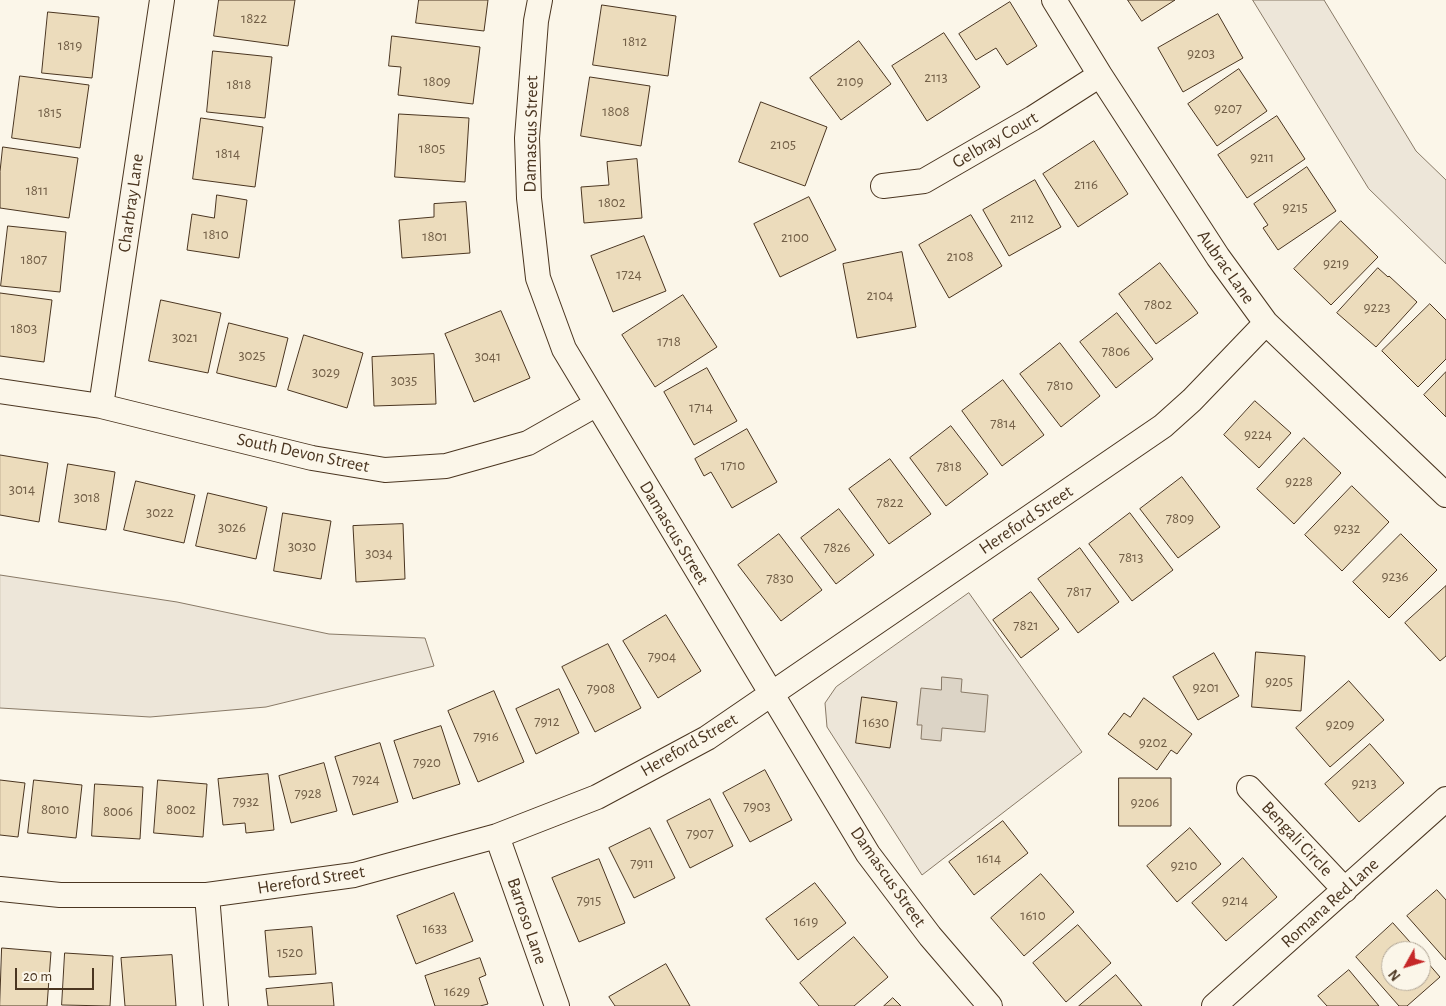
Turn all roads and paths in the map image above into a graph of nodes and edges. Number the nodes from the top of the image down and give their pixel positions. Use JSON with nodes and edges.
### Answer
{"nodes":[{"id":1,"x":162,"y":0,"type":"edge"},
{"id":2,"x":540,"y":0,"type":"edge"},
{"id":3,"x":1054,"y":0,"type":"edge"},
{"id":4,"x":1100,"y":75,"type":"junction"},
{"id":5,"x":883,"y":186,"type":"dead end"},
{"id":6,"x":1266,"y":323,"type":"junction"},
{"id":7,"x":0,"y":391,"type":"edge"},
{"id":8,"x":597,"y":404,"type":"junction"},
{"id":9,"x":101,"y":406,"type":"junction"},
{"id":10,"x":1446,"y":495,"type":"edge"},
{"id":11,"x":770,"y":694,"type":"junction"},
{"id":12,"x":1249,"y":788,"type":"dead end"},
{"id":13,"x":1446,"y":799,"type":"edge"},
{"id":14,"x":497,"y":836,"type":"junction"},
{"id":15,"x":0,"y":890,"type":"edge"},
{"id":16,"x":1344,"y":890,"type":"junction"},
{"id":17,"x":206,"y":895,"type":"junction"},
{"id":18,"x":216,"y":1006,"type":"edge"},
{"id":19,"x":557,"y":1006,"type":"edge"},
{"id":20,"x":990,"y":1006,"type":"edge"},
{"id":21,"x":1214,"y":1006,"type":"edge"}],
"edges":[{"from":1,"to":9,"type":"street","name":"Charbray Lane"},
{"from":2,"to":8,"type":"street","name":"Damascus Street"},
{"from":3,"to":4,"type":"street","name":"Aubrac Lane"},
{"from":4,"to":5,"type":"street","name":"Gelbray Court"},
{"from":4,"to":6,"type":"street","name":"Aubrac Lane"},
{"from":6,"to":10,"type":"street","name":"Aubrac Lane"},
{"from":6,"to":11,"type":"street","name":"Hereford Street"},
{"from":7,"to":9,"type":"street","name":"South Devon Street"},
{"from":8,"to":9,"type":"street","name":"South Devon Street"},
{"from":8,"to":11,"type":"street","name":"Damascus Street"},
{"from":11,"to":14,"type":"street","name":"Hereford Street"},
{"from":11,"to":20,"type":"street","name":"Damascus Street"},
{"from":12,"to":16,"type":"street","name":"Bengali Circle"},
{"from":13,"to":16,"type":"street","name":"Romana Red Lane"},
{"from":14,"to":17,"type":"street","name":"Hereford Street"},
{"from":14,"to":19,"type":"street","name":"Barroso Lane"},
{"from":15,"to":17,"type":"street","name":"Hereford Street"},
{"from":16,"to":21,"type":"street","name":"Romana Red Lane"},
{"from":17,"to":18,"type":"street"}]}
